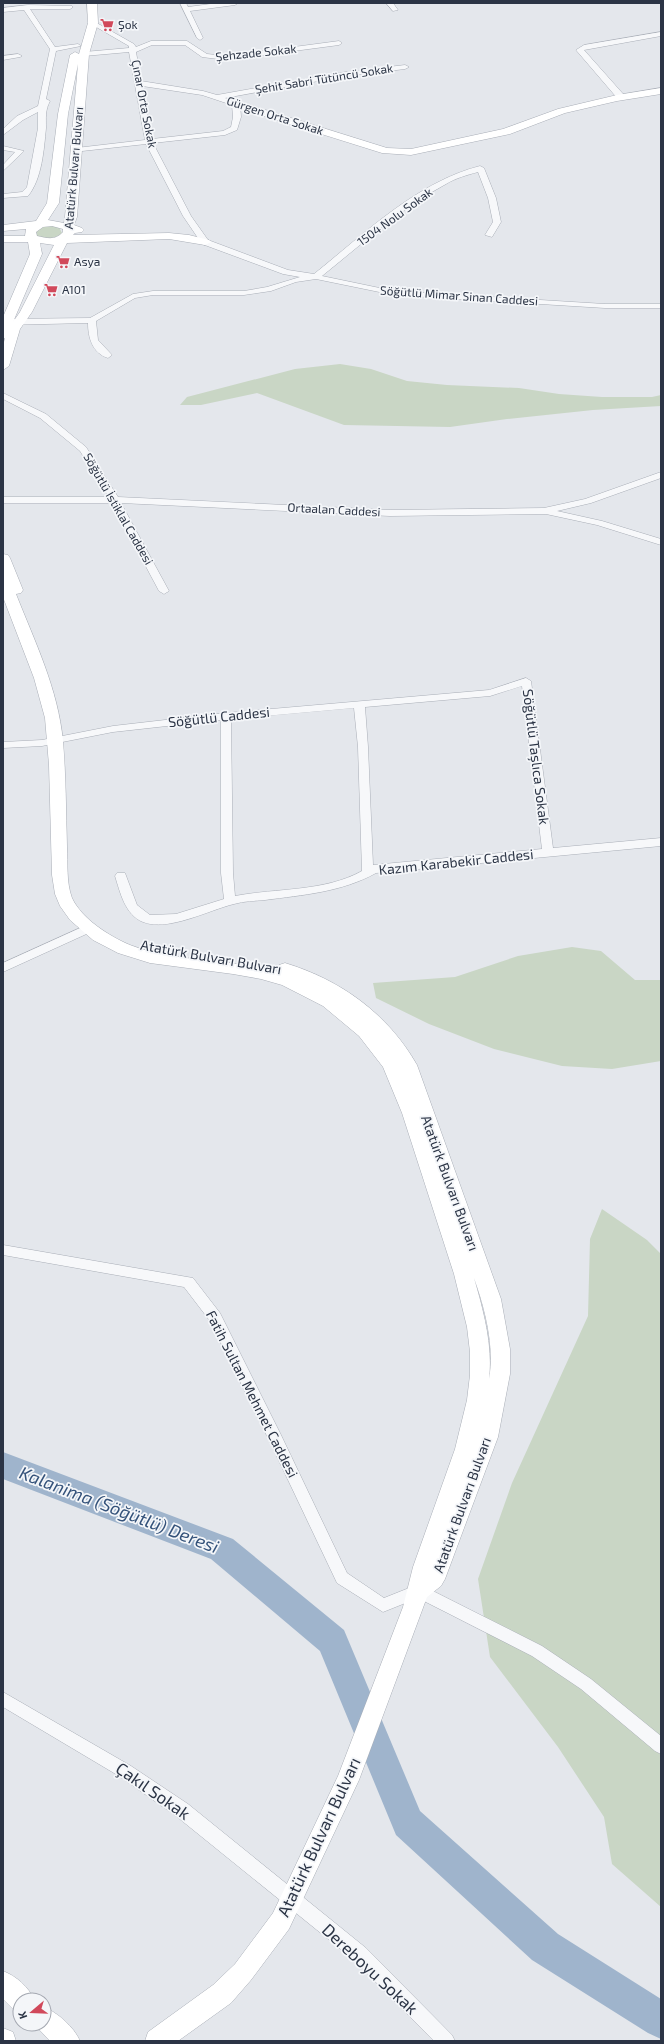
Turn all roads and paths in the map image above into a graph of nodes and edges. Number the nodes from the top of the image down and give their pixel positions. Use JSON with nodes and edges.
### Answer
{"nodes":[{"id":1,"x":81,"y":3,"type":"edge"},
{"id":2,"x":92,"y":3,"type":"edge"},
{"id":3,"x":235,"y":3,"type":"edge"},
{"id":4,"x":389,"y":3,"type":"edge"},
{"id":5,"x":184,"y":6,"type":"edge"},
{"id":6,"x":70,"y":7,"type":"dead end"},
{"id":7,"x":27,"y":8,"type":"junction"},
{"id":8,"x":3,"y":10,"type":"edge"},
{"id":9,"x":395,"y":10,"type":"dead end"},
{"id":10,"x":93,"y":23,"type":"junction"},
{"id":11,"x":661,"y":34,"type":"edge"},
{"id":12,"x":200,"y":38,"type":"dead end"},
{"id":13,"x":339,"y":43,"type":"dead end"},
{"id":14,"x":134,"y":50,"type":"junction"},
{"id":15,"x":56,"y":51,"type":"junction"},
{"id":16,"x":79,"y":51,"type":"junction"},
{"id":17,"x":18,"y":56,"type":"dead end"},
{"id":18,"x":3,"y":58,"type":"edge"},
{"id":19,"x":405,"y":67,"type":"dead end"},
{"id":20,"x":138,"y":83,"type":"junction"},
{"id":21,"x":661,"y":91,"type":"edge"},
{"id":22,"x":219,"y":97,"type":"junction"},
{"id":23,"x":621,"y":97,"type":"junction"},
{"id":24,"x":236,"y":104,"type":"junction"},
{"id":25,"x":43,"y":107,"type":"junction"},
{"id":26,"x":3,"y":133,"type":"edge"},
{"id":27,"x":149,"y":142,"type":"junction"},
{"id":28,"x":3,"y":148,"type":"edge"},
{"id":29,"x":76,"y":150,"type":"junction"},
{"id":30,"x":3,"y":169,"type":"edge"},
{"id":31,"x":3,"y":196,"type":"edge"},
{"id":32,"x":39,"y":224,"type":"junction"},
{"id":33,"x":68,"y":227,"type":"junction"},
{"id":34,"x":3,"y":228,"type":"edge"},
{"id":35,"x":489,"y":235,"type":"dead end"},
{"id":36,"x":132,"y":236,"type":"junction"},
{"id":37,"x":34,"y":239,"type":"junction"},
{"id":38,"x":63,"y":239,"type":"junction"},
{"id":39,"x":3,"y":240,"type":"edge"},
{"id":40,"x":205,"y":242,"type":"junction"},
{"id":41,"x":316,"y":277,"type":"junction"},
{"id":42,"x":661,"y":306,"type":"edge"},
{"id":43,"x":92,"y":320,"type":"junction"},
{"id":44,"x":20,"y":321,"type":"junction"},
{"id":45,"x":5,"y":322,"type":"edge"},
{"id":46,"x":3,"y":337,"type":"edge"},
{"id":47,"x":108,"y":355,"type":"dead end"},
{"id":48,"x":3,"y":366,"type":"edge"},
{"id":49,"x":3,"y":396,"type":"edge"},
{"id":50,"x":661,"y":475,"type":"edge"},
{"id":51,"x":3,"y":500,"type":"edge"},
{"id":52,"x":115,"y":500,"type":"junction"},
{"id":53,"x":546,"y":511,"type":"junction"},
{"id":54,"x":661,"y":542,"type":"edge"},
{"id":55,"x":3,"y":558,"type":"edge"},
{"id":56,"x":3,"y":580,"type":"edge"},
{"id":57,"x":164,"y":591,"type":"dead end"},
{"id":58,"x":436,"y":696,"type":"joint"},
{"id":59,"x":359,"y":703,"type":"junction"},
{"id":60,"x":226,"y":716,"type":"junction"},
{"id":61,"x":59,"y":740,"type":"junction"},
{"id":62,"x":3,"y":745,"type":"edge"},
{"id":63,"x":661,"y":842,"type":"edge"},
{"id":64,"x":548,"y":852,"type":"junction"},
{"id":65,"x":368,"y":873,"type":"junction"},
{"id":66,"x":121,"y":876,"type":"dead end"},
{"id":67,"x":230,"y":901,"type":"junction"},
{"id":68,"x":89,"y":928,"type":"junction"},
{"id":69,"x":3,"y":968,"type":"edge"},
{"id":70,"x":3,"y":1250,"type":"edge"},
{"id":71,"x":419,"y":1591,"type":"junction"},
{"id":72,"x":3,"y":1699,"type":"edge"},
{"id":73,"x":661,"y":1746,"type":"edge"},
{"id":74,"x":291,"y":1899,"type":"junction"},
{"id":75,"x":3,"y":1983,"type":"edge"},
{"id":76,"x":13,"y":1992,"type":"edge"},
{"id":77,"x":52,"y":2027,"type":"edge"},
{"id":78,"x":68,"y":2041,"type":"edge"},
{"id":79,"x":158,"y":2041,"type":"edge"},
{"id":80,"x":446,"y":2041,"type":"edge"}],
"edges":[{"from":1,"to":16,"type":"street","name":"Atatürk Bulvarı Bulvarı"},
{"from":2,"to":10,"type":"street","name":"Atatürk Bulvarı Bulvarı"},
{"from":3,"to":5,"type":"street"},
{"from":4,"to":9,"type":"street"},
{"from":5,"to":12,"type":"street"},
{"from":6,"to":7,"type":"street"},
{"from":7,"to":8,"type":"street"},
{"from":7,"to":15,"type":"street"},
{"from":7,"to":25,"type":"street"},
{"from":10,"to":14,"type":"street","name":"Çınar Orta Sokak"},
{"from":10,"to":16,"type":"street","name":"Atatürk Bulvarı Bulvarı"},
{"from":11,"to":23,"type":"street"},
{"from":13,"to":14,"type":"street","name":"Şehzade Sokak"},
{"from":14,"to":16,"type":"street","name":"Şehzade Sokak"},
{"from":14,"to":20,"type":"street","name":"Çınar Orta Sokak"},
{"from":15,"to":16,"type":"street","name":"Şehzade Sokak"},
{"from":15,"to":25,"type":"street"},
{"from":16,"to":29,"type":"street","name":"Atatürk Bulvarı Bulvarı"},
{"from":16,"to":32,"type":"street","name":"Atatürk Bulvarı Bulvarı"},
{"from":17,"to":18,"type":"street"},
{"from":19,"to":22,"type":"street","name":"Şehit Sabri Tütüncü Sokak"},
{"from":20,"to":22,"type":"street","name":"Gürgen Orta Sokak"},
{"from":20,"to":27,"type":"street","name":"Çınar Orta Sokak"},
{"from":21,"to":23,"type":"street","name":"Gürgen Orta Sokak"},
{"from":22,"to":24,"type":"street","name":"Gürgen Orta Sokak"},
{"from":23,"to":24,"type":"street","name":"Gürgen Orta Sokak"},
{"from":24,"to":27,"type":"street"},
{"from":25,"to":26,"type":"street"},
{"from":25,"to":31,"type":"street"},
{"from":27,"to":29,"type":"street"},
{"from":27,"to":40,"type":"street","name":"Çınar Orta Sokak"},
{"from":28,"to":30,"type":"street"},
{"from":29,"to":33,"type":"street","name":"Atatürk Bulvarı Bulvarı"},
{"from":32,"to":33,"type":"street"},
{"from":32,"to":34,"type":"street"},
{"from":32,"to":37,"type":"street","name":"Atatürk Bulvarı Bulvarı"},
{"from":33,"to":36,"type":"street"},
{"from":33,"to":38,"type":"street","name":"Atatürk Bulvarı Bulvarı"},
{"from":35,"to":41,"type":"street","name":"1504 Nolu Sokak"},
{"from":36,"to":38,"type":"street"},
{"from":36,"to":40,"type":"street"},
{"from":37,"to":38,"type":"street"},
{"from":37,"to":39,"type":"street"},
{"from":37,"to":45,"type":"street","name":"Atatürk Bulvarı Bulvarı"},
{"from":38,"to":44,"type":"street","name":"Atatürk Bulvarı Bulvarı"},
{"from":40,"to":41,"type":"street"},
{"from":41,"to":42,"type":"street","name":"Söğütlü Mimar Sinan Caddesi"},
{"from":41,"to":43,"type":"street","name":"Söğütlü Mimar Sinan Caddesi"},
{"from":43,"to":44,"type":"street","name":"Söğütlü Mimar Sinan Caddesi"},
{"from":43,"to":47,"type":"street"},
{"from":44,"to":45,"type":"street","name":"Söğütlü Mimar Sinan Caddesi"},
{"from":44,"to":48,"type":"street","name":"Atatürk Bulvarı Bulvarı"},
{"from":45,"to":46,"type":"street","name":"Atatürk Bulvarı Bulvarı"},
{"from":49,"to":52,"type":"street","name":"Söğütlü İstiklal Caddesi"},
{"from":50,"to":53,"type":"street"},
{"from":51,"to":52,"type":"street","name":"Ortaalan Caddesi"},
{"from":52,"to":53,"type":"street","name":"Ortaalan Caddesi"},
{"from":52,"to":57,"type":"street","name":"Söğütlü İstiklal Caddesi"},
{"from":53,"to":54,"type":"street","name":"Ortaalan Caddesi"},
{"from":55,"to":61,"type":"street","name":"Atatürk Bulvarı Bulvarı"},
{"from":56,"to":61,"type":"street","name":"Atatürk Bulvarı Bulvarı"},
{"from":58,"to":59,"type":"street","name":"Söğütlü Caddesi"},
{"from":58,"to":64,"type":"street","name":"Söğütlü Taşlıca Sokak"},
{"from":59,"to":60,"type":"street","name":"Söğütlü Caddesi"},
{"from":59,"to":65,"type":"street"},
{"from":60,"to":61,"type":"street","name":"Söğütlü Caddesi"},
{"from":60,"to":67,"type":"street"},
{"from":61,"to":62,"type":"street","name":"Söğütlü Caddesi"},
{"from":61,"to":68,"type":"street","name":"Atatürk Bulvarı Bulvarı"},
{"from":61,"to":71,"type":"street","name":"Atatürk Bulvarı Bulvarı"},
{"from":63,"to":64,"type":"street","name":"Kazım Karabekir Caddesi"},
{"from":64,"to":65,"type":"street","name":"Kazım Karabekir Caddesi"},
{"from":65,"to":67,"type":"street","name":"Kazım Karabekir Caddesi"},
{"from":66,"to":67,"type":"street","name":"Kazım Karabekir Caddesi"},
{"from":68,"to":69,"type":"street"},
{"from":68,"to":71,"type":"street","name":"Atatürk Bulvarı Bulvarı"},
{"from":70,"to":71,"type":"street","name":"Fatih Sultan Mehmet Caddesi"},
{"from":71,"to":73,"type":"street"},
{"from":71,"to":74,"type":"street","name":"Atatürk Bulvarı Bulvarı"},
{"from":72,"to":74,"type":"street","name":"Çakıl Sokak"},
{"from":74,"to":79,"type":"street","name":"Atatürk Bulvarı Bulvarı"},
{"from":74,"to":80,"type":"street","name":"Dereboyu Sokak"},
{"from":75,"to":76,"type":"street"},
{"from":77,"to":78,"type":"street"}]}
